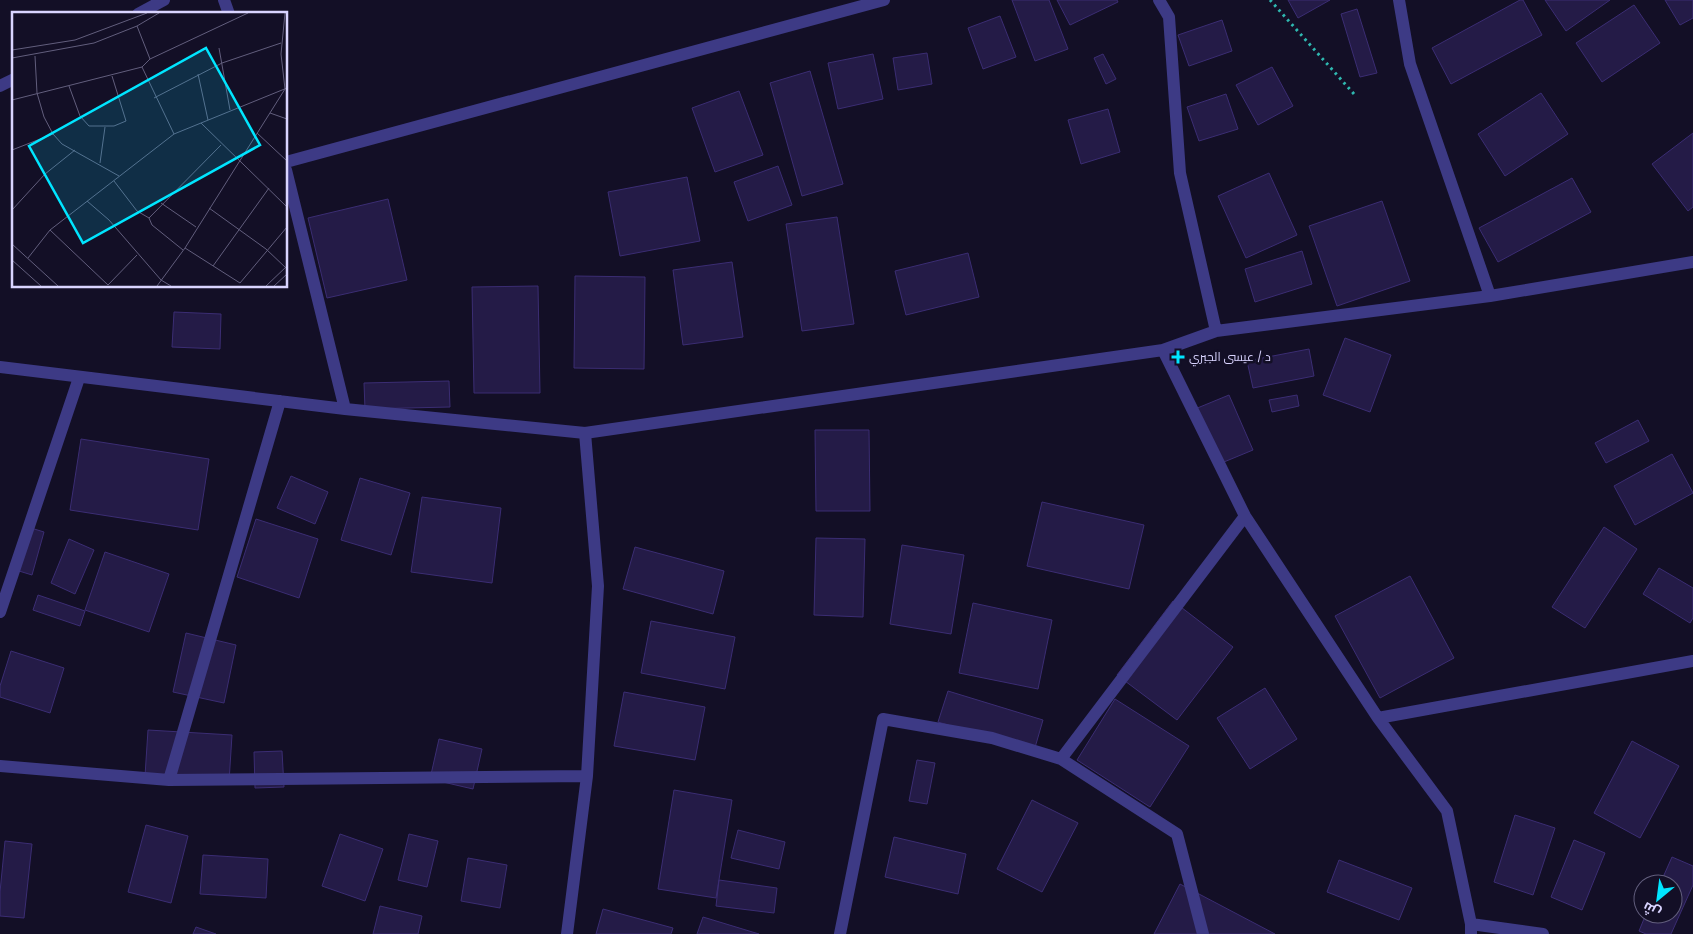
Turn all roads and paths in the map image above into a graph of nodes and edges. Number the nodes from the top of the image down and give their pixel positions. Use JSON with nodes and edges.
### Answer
{"nodes":[{"id":1,"x":164,"y":0,"type":"edge"},
{"id":2,"x":224,"y":0,"type":"edge"},
{"id":3,"x":884,"y":0,"type":"edge"},
{"id":4,"x":1159,"y":0,"type":"edge"},
{"id":5,"x":1270,"y":0,"type":"edge"},
{"id":6,"x":1399,"y":0,"type":"edge"},
{"id":7,"x":142,"y":12,"type":"edge"},
{"id":8,"x":229,"y":12,"type":"edge"},
{"id":9,"x":12,"y":80,"type":"edge"},
{"id":10,"x":0,"y":86,"type":"edge"},
{"id":11,"x":1354,"y":94,"type":"dead end"},
{"id":12,"x":288,"y":161,"type":"edge"},
{"id":13,"x":288,"y":178,"type":"edge"},
{"id":14,"x":1693,"y":262,"type":"edge"},
{"id":15,"x":1490,"y":296,"type":"junction"},
{"id":16,"x":1216,"y":332,"type":"junction"},
{"id":17,"x":1163,"y":350,"type":"junction"},
{"id":18,"x":0,"y":367,"type":"edge"},
{"id":19,"x":79,"y":378,"type":"junction"},
{"id":20,"x":280,"y":401,"type":"junction"},
{"id":21,"x":345,"y":409,"type":"junction"},
{"id":22,"x":586,"y":433,"type":"junction"},
{"id":23,"x":1245,"y":516,"type":"junction"},
{"id":24,"x":0,"y":612,"type":"edge"},
{"id":25,"x":1693,"y":661,"type":"edge"},
{"id":26,"x":1378,"y":718,"type":"junction"},
{"id":27,"x":1061,"y":759,"type":"junction"},
{"id":28,"x":0,"y":766,"type":"edge"},
{"id":29,"x":587,"y":776,"type":"junction"},
{"id":30,"x":169,"y":780,"type":"junction"},
{"id":31,"x":1471,"y":929,"type":"edge"},
{"id":32,"x":567,"y":934,"type":"edge"},
{"id":33,"x":840,"y":934,"type":"edge"},
{"id":34,"x":1203,"y":934,"type":"edge"},
{"id":35,"x":1543,"y":934,"type":"edge"}],
"edges":[{"from":1,"to":7,"type":"street"},
{"from":2,"to":8,"type":"street"},
{"from":3,"to":12,"type":"street"},
{"from":4,"to":16,"type":"street"},
{"from":5,"to":11,"type":"path"},
{"from":6,"to":15,"type":"street"},
{"from":9,"to":10,"type":"street"},
{"from":13,"to":21,"type":"street"},
{"from":14,"to":15,"type":"street"},
{"from":15,"to":16,"type":"street"},
{"from":16,"to":17,"type":"street"},
{"from":17,"to":22,"type":"street"},
{"from":17,"to":23,"type":"street"},
{"from":18,"to":19,"type":"street"},
{"from":19,"to":20,"type":"street"},
{"from":19,"to":24,"type":"street"},
{"from":20,"to":21,"type":"street"},
{"from":20,"to":30,"type":"street"},
{"from":21,"to":22,"type":"street"},
{"from":22,"to":29,"type":"street"},
{"from":23,"to":26,"type":"street"},
{"from":23,"to":27,"type":"street"},
{"from":25,"to":26,"type":"street"},
{"from":26,"to":31,"type":"street"},
{"from":27,"to":33,"type":"street"},
{"from":27,"to":34,"type":"street"},
{"from":28,"to":30,"type":"street"},
{"from":29,"to":30,"type":"street"},
{"from":29,"to":32,"type":"street"},
{"from":31,"to":35,"type":"street"}]}
